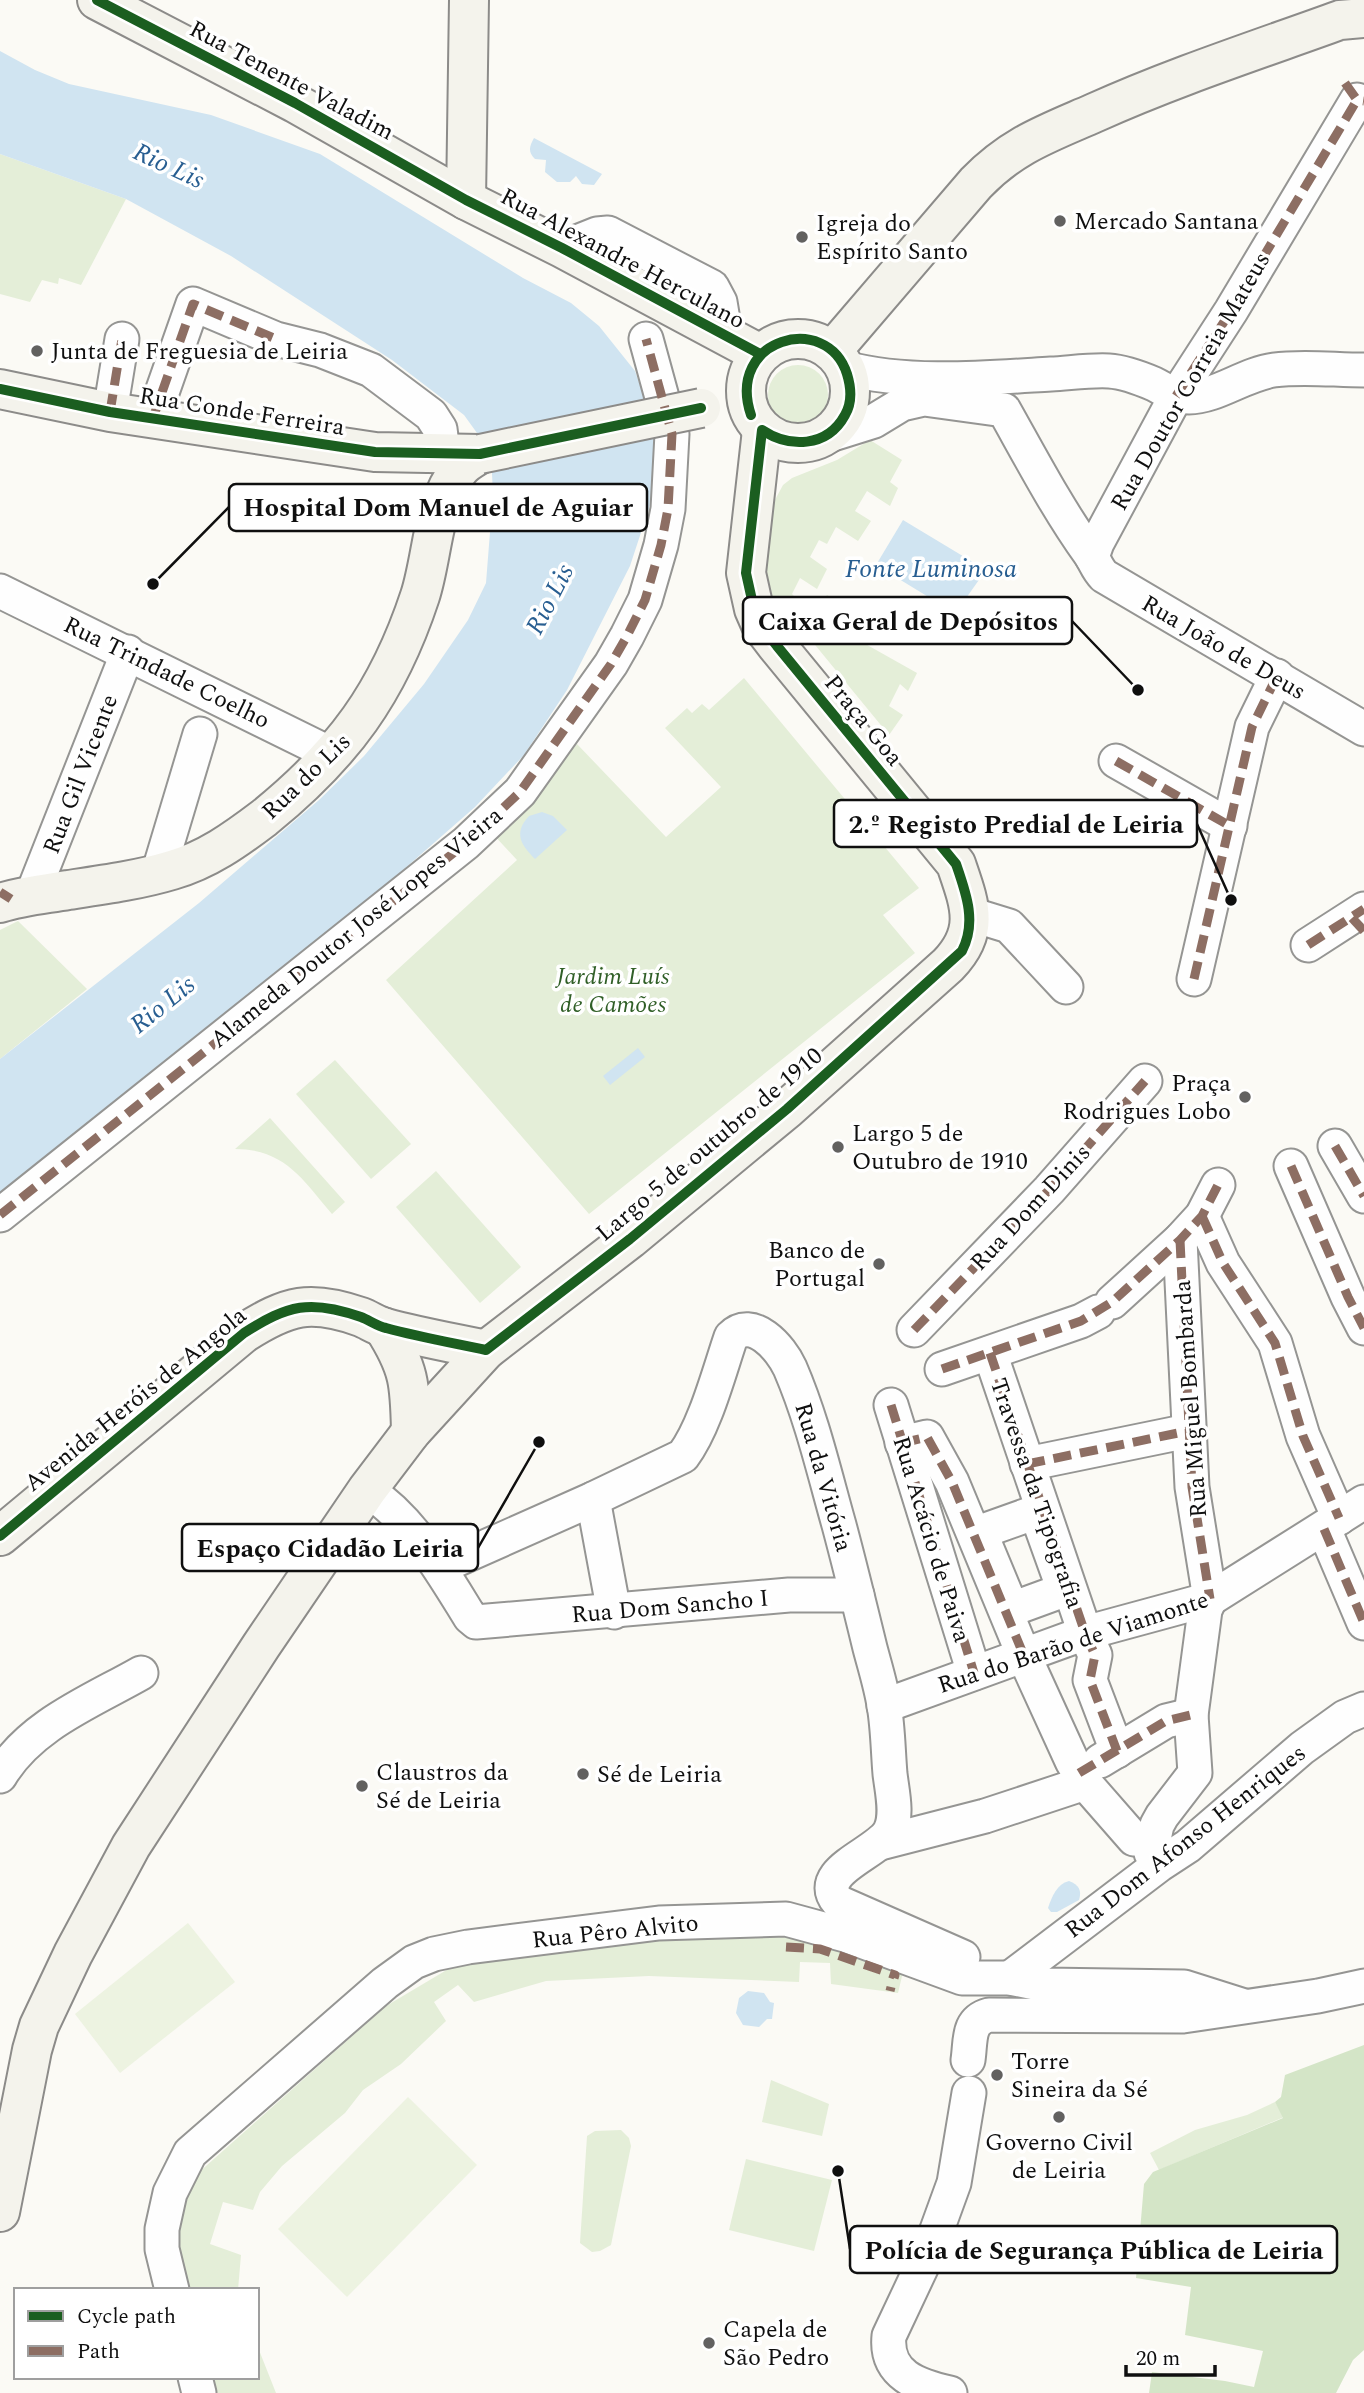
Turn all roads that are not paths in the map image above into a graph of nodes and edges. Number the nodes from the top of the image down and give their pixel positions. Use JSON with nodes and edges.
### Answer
{"nodes":[{"id":1,"x":97,"y":0,"type":"edge"},
{"id":2,"x":468,"y":0,"type":"edge"},
{"id":3,"x":1364,"y":18,"type":"edge"},
{"id":4,"x":1355,"y":95,"type":"edge"},
{"id":5,"x":467,"y":200,"type":"junction"},
{"id":6,"x":562,"y":248,"type":"junction"},
{"id":7,"x":722,"y":314,"type":"dead end"},
{"id":8,"x":122,"y":339,"type":"dead end"},
{"id":9,"x":646,"y":339,"type":"dead end"},
{"id":10,"x":760,"y":354,"type":"junction"},
{"id":11,"x":838,"y":359,"type":"junction"},
{"id":12,"x":1364,"y":370,"type":"edge"},
{"id":13,"x":1018,"y":376,"type":"junction"},
{"id":14,"x":0,"y":389,"type":"edge"},
{"id":15,"x":1176,"y":396,"type":"junction"},
{"id":16,"x":1004,"y":410,"type":"junction"},
{"id":17,"x":110,"y":412,"type":"junction"},
{"id":18,"x":153,"y":418,"type":"junction"},
{"id":19,"x":757,"y":422,"type":"junction"},
{"id":20,"x":812,"y":440,"type":"junction"},
{"id":21,"x":375,"y":452,"type":"junction"},
{"id":22,"x":461,"y":453,"type":"junction"},
{"id":23,"x":439,"y":508,"type":"junction"},
{"id":24,"x":752,"y":514,"type":"junction"},
{"id":25,"x":1092,"y":557,"type":"junction"},
{"id":26,"x":0,"y":591,"type":"edge"},
{"id":27,"x":128,"y":652,"type":"junction"},
{"id":28,"x":1277,"y":676,"type":"junction"},
{"id":29,"x":1364,"y":729,"type":"edge"},
{"id":30,"x":200,"y":734,"type":"dead end"},
{"id":31,"x":333,"y":755,"type":"junction"},
{"id":32,"x":1116,"y":761,"type":"dead end"},
{"id":33,"x":1230,"y":826,"type":"junction"},
{"id":34,"x":956,"y":864,"type":"joint"},
{"id":35,"x":158,"y":874,"type":"junction"},
{"id":36,"x":11,"y":897,"type":"edge"},
{"id":37,"x":970,"y":914,"type":"junction"},
{"id":38,"x":1360,"y":919,"type":"edge"},
{"id":39,"x":1308,"y":945,"type":"dead end"},
{"id":40,"x":1194,"y":979,"type":"dead end"},
{"id":41,"x":1066,"y":987,"type":"dead end"},
{"id":42,"x":1145,"y":1081,"type":"dead end"},
{"id":43,"x":1335,"y":1146,"type":"dead end"},
{"id":44,"x":1291,"y":1166,"type":"dead end"},
{"id":45,"x":1218,"y":1185,"type":"dead end"},
{"id":46,"x":1364,"y":1196,"type":"edge"},
{"id":47,"x":0,"y":1214,"type":"edge"},
{"id":48,"x":1191,"y":1228,"type":"junction"},
{"id":49,"x":383,"y":1328,"type":"junction"},
{"id":50,"x":1364,"y":1328,"type":"edge"},
{"id":51,"x":914,"y":1330,"type":"dead end"},
{"id":52,"x":486,"y":1350,"type":"junction"},
{"id":53,"x":990,"y":1353,"type":"junction"},
{"id":54,"x":942,"y":1369,"type":"dead end"},
{"id":55,"x":891,"y":1405,"type":"dead end"},
{"id":56,"x":411,"y":1432,"type":"junction"},
{"id":57,"x":1188,"y":1432,"type":"junction"},
{"id":58,"x":902,"y":1443,"type":"junction"},
{"id":59,"x":1027,"y":1464,"type":"junction"},
{"id":60,"x":377,"y":1477,"type":"junction"},
{"id":61,"x":593,"y":1499,"type":"junction"},
{"id":62,"x":1342,"y":1517,"type":"edge"},
{"id":63,"x":0,"y":1536,"type":"edge"},
{"id":64,"x":440,"y":1567,"type":"junction"},
{"id":65,"x":857,"y":1595,"type":"junction"},
{"id":66,"x":1210,"y":1599,"type":"junction"},
{"id":67,"x":614,"y":1612,"type":"junction"},
{"id":68,"x":1364,"y":1622,"type":"edge"},
{"id":69,"x":1085,"y":1633,"type":"junction"},
{"id":70,"x":1024,"y":1656,"type":"junction"},
{"id":71,"x":141,"y":1673,"type":"dead end"},
{"id":72,"x":974,"y":1673,"type":"junction"},
{"id":73,"x":1364,"y":1709,"type":"edge"},
{"id":74,"x":1191,"y":1715,"type":"junction"},
{"id":75,"x":885,"y":1722,"type":"junction"},
{"id":76,"x":1117,"y":1751,"type":"junction"},
{"id":77,"x":0,"y":1776,"type":"edge"},
{"id":78,"x":1082,"y":1778,"type":"junction"},
{"id":79,"x":884,"y":1842,"type":"junction"},
{"id":80,"x":1364,"y":1975,"type":"edge"},
{"id":81,"x":1010,"y":1978,"type":"junction"},
{"id":82,"x":1364,"y":1986,"type":"edge"},
{"id":83,"x":1332,"y":1993,"type":"junction"},
{"id":84,"x":1244,"y":2006,"type":"junction"},
{"id":85,"x":968,"y":2060,"type":"dead end"},
{"id":86,"x":969,"y":2093,"type":"dead end"},
{"id":87,"x":9,"y":2116,"type":"edge"},
{"id":88,"x":0,"y":2212,"type":"edge"},
{"id":89,"x":172,"y":2288,"type":"edge"},
{"id":90,"x":944,"y":2392,"type":"edge"}],
"edges":[{"from":1,"to":5,"type":"street","name":"Rua Tenente Valadim"},
{"from":2,"to":5,"type":"street"},
{"from":3,"to":11,"type":"street"},
{"from":4,"to":15,"type":"street","name":"Rua Doutor Correia Mateus"},
{"from":5,"to":6,"type":"street","name":"Rua Alexandre Herculano"},
{"from":6,"to":7,"type":"street","name":"Rua Alexandre Herculano"},
{"from":6,"to":10,"type":"street","name":"Rua Alexandre Herculano"},
{"from":8,"to":17,"type":"street"},
{"from":9,"to":47,"type":"street","name":"Alameda Doutor José Lopes Vieira"},
{"from":10,"to":11,"type":"street"},
{"from":10,"to":19,"type":"street"},
{"from":11,"to":13,"type":"street"},
{"from":11,"to":20,"type":"street"},
{"from":12,"to":15,"type":"street"},
{"from":13,"to":15,"type":"street"},
{"from":13,"to":16,"type":"street"},
{"from":14,"to":17,"type":"street","name":"Rua Conde Ferreira"},
{"from":15,"to":25,"type":"street","name":"Rua Doutor Correia Mateus"},
{"from":16,"to":20,"type":"street"},
{"from":16,"to":25,"type":"street","name":"Rua João de Deus"},
{"from":17,"to":18,"type":"street","name":"Rua Conde Ferreira"},
{"from":18,"to":21,"type":"street","name":"Rua Conde Ferreira"},
{"from":18,"to":22,"type":"street"},
{"from":19,"to":20,"type":"street"},
{"from":19,"to":22,"type":"street","name":"Rua Conde Ferreira","bridge":true},
{"from":19,"to":24,"type":"street","name":"Praça Goa"},
{"from":20,"to":24,"type":"street","name":"Praça Goa"},
{"from":21,"to":22,"type":"street","name":"Rua Conde Ferreira"},
{"from":21,"to":23,"type":"street"},
{"from":22,"to":23,"type":"street","name":"Rua do Lis"},
{"from":23,"to":31,"type":"street","name":"Rua do Lis"},
{"from":24,"to":34,"type":"street","name":"Praça Goa"},
{"from":25,"to":28,"type":"street","name":"Rua João de Deus"},
{"from":26,"to":27,"type":"street","name":"Rua Trindade Coelho"},
{"from":27,"to":31,"type":"street","name":"Rua Trindade Coelho"},
{"from":27,"to":36,"type":"street","name":"Rua Gil Vicente"},
{"from":28,"to":29,"type":"street","name":"Rua João de Deus"},
{"from":28,"to":33,"type":"street"},
{"from":30,"to":35,"type":"street"},
{"from":31,"to":35,"type":"street","name":"Rua do Lis"},
{"from":32,"to":33,"type":"street"},
{"from":33,"to":40,"type":"street"},
{"from":34,"to":37,"type":"street","name":"Largo 5 de outubro de 1910"},
{"from":35,"to":36,"type":"street","name":"Rua do Lis"},
{"from":37,"to":41,"type":"street"},
{"from":37,"to":52,"type":"street","name":"Largo 5 de outubro de 1910"},
{"from":38,"to":39,"type":"street"},
{"from":42,"to":51,"type":"street","name":"Rua Dom Dinis"},
{"from":43,"to":46,"type":"street"},
{"from":44,"to":50,"type":"street"},
{"from":45,"to":48,"type":"street"},
{"from":48,"to":53,"type":"street"},
{"from":48,"to":57,"type":"street","name":"Rua Miguel Bombarda"},
{"from":48,"to":62,"type":"street"},
{"from":49,"to":52,"type":"street"},
{"from":49,"to":56,"type":"street"},
{"from":49,"to":63,"type":"street","name":"Avenida Heróis de Angola"},
{"from":52,"to":56,"type":"street","name":"Largo 5 de outubro de 1910"},
{"from":53,"to":54,"type":"street"},
{"from":53,"to":59,"type":"street","name":"Travessa da Tipografia"},
{"from":55,"to":58,"type":"street","name":"Rua Acácio de Paiva"},
{"from":56,"to":60,"type":"street","name":"Largo 5 de outubro de 1910"},
{"from":57,"to":59,"type":"street"},
{"from":57,"to":66,"type":"street","name":"Rua Miguel Bombarda"},
{"from":58,"to":70,"type":"street"},
{"from":58,"to":72,"type":"street","name":"Rua Acácio de Paiva"},
{"from":59,"to":69,"type":"street","name":"Travessa da Tipografia"},
{"from":60,"to":64,"type":"street"},
{"from":60,"to":87,"type":"street","name":"Largo 5 de outubro de 1910"},
{"from":61,"to":64,"type":"street"},
{"from":61,"to":65,"type":"street","name":"Rua da Vitória"},
{"from":61,"to":67,"type":"street"},
{"from":62,"to":66,"type":"street","name":"Rua do Barão de Viamonte"},
{"from":62,"to":68,"type":"street"},
{"from":64,"to":67,"type":"street","name":"Rua Dom Sancho I"},
{"from":65,"to":67,"type":"street","name":"Rua Dom Sancho I"},
{"from":65,"to":75,"type":"street","name":"Rua da Vitória"},
{"from":66,"to":69,"type":"street","name":"Rua do Barão de Viamonte"},
{"from":66,"to":74,"type":"street"},
{"from":69,"to":70,"type":"street","name":"Rua do Barão de Viamonte"},
{"from":69,"to":76,"type":"street","name":"Travessa da Tipografia"},
{"from":70,"to":72,"type":"street","name":"Rua do Barão de Viamonte"},
{"from":70,"to":78,"type":"street"},
{"from":71,"to":77,"type":"street"},
{"from":72,"to":75,"type":"street","name":"Rua do Barão de Viamonte"},
{"from":73,"to":81,"type":"street","name":"Rua Dom Afonso Henriques"},
{"from":74,"to":76,"type":"street"},
{"from":74,"to":78,"type":"street"},
{"from":75,"to":79,"type":"street","name":"Rua da Vitória"},
{"from":76,"to":78,"type":"street"},
{"from":78,"to":79,"type":"street"},
{"from":79,"to":81,"type":"street"},
{"from":80,"to":83,"type":"street"},
{"from":81,"to":84,"type":"street","name":"Rua Pêro Alvito"},
{"from":81,"to":89,"type":"street","name":"Rua Pêro Alvito"},
{"from":82,"to":83,"type":"street"},
{"from":83,"to":84,"type":"street"},
{"from":84,"to":85,"type":"street"},
{"from":86,"to":90,"type":"street"},
{"from":87,"to":88,"type":"street","name":"Largo 5 de outubro de 1910"}]}
